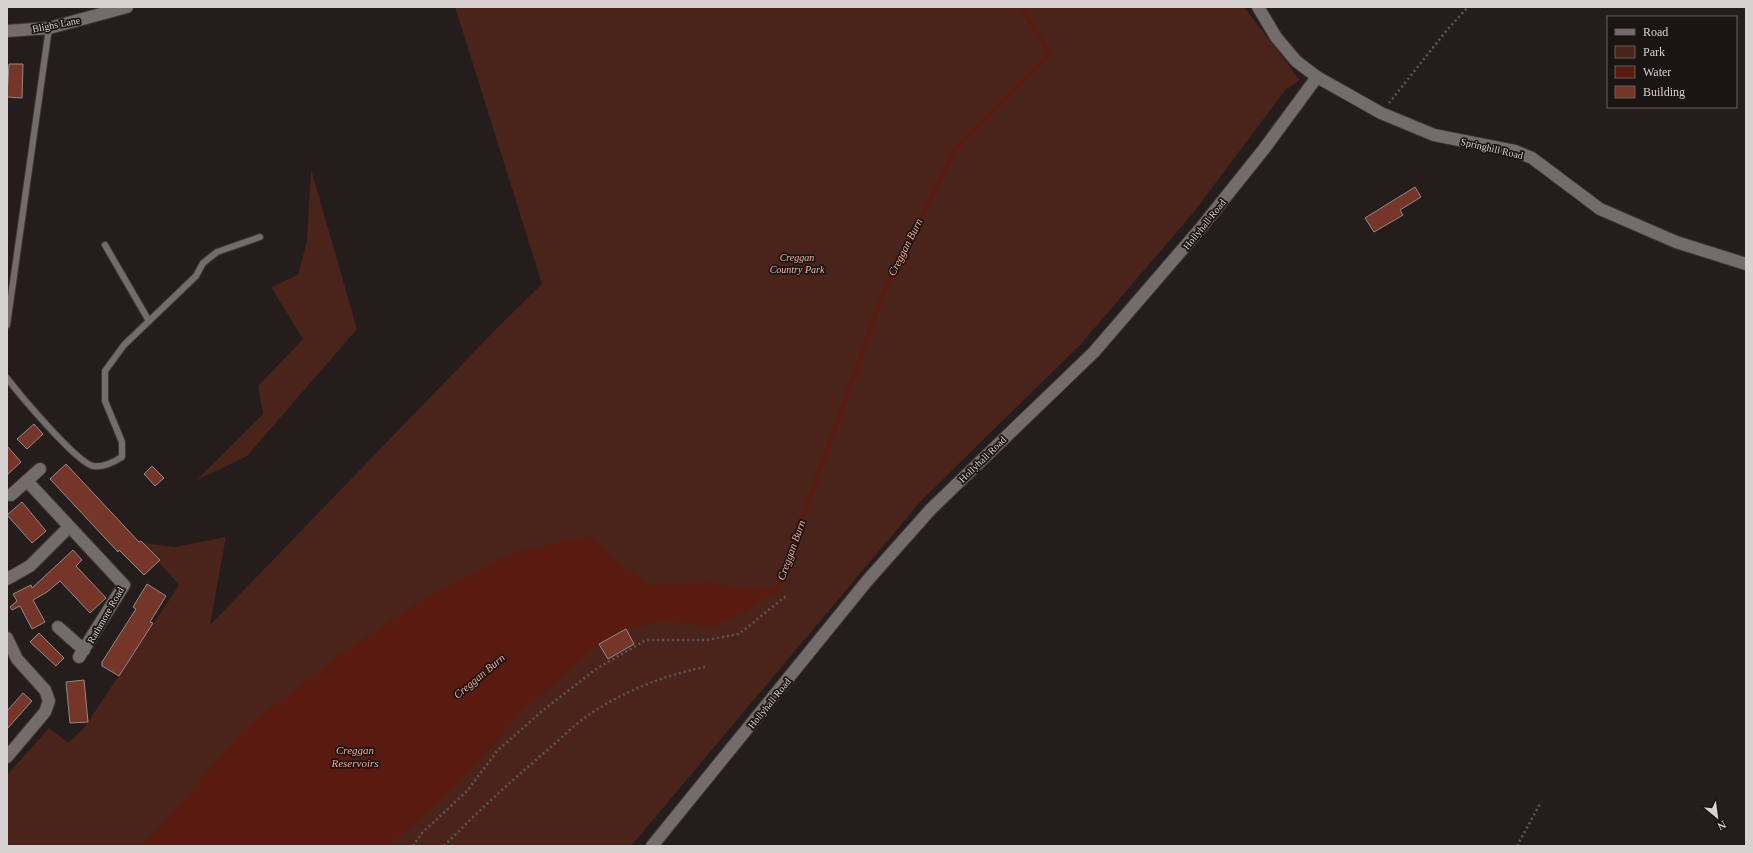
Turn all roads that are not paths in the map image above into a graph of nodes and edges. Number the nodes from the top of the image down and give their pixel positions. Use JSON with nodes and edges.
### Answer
{"nodes":[{"id":1,"x":128,"y":7,"type":"edge"},
{"id":2,"x":1258,"y":7,"type":"edge"},
{"id":3,"x":99,"y":11,"type":"edge"},
{"id":4,"x":49,"y":28,"type":"junction"},
{"id":5,"x":7,"y":31,"type":"edge"},
{"id":6,"x":1317,"y":77,"type":"junction"},
{"id":7,"x":260,"y":237,"type":"dead end"},
{"id":8,"x":105,"y":245,"type":"dead end"},
{"id":9,"x":1746,"y":264,"type":"edge"},
{"id":10,"x":149,"y":321,"type":"junction"},
{"id":11,"x":7,"y":325,"type":"edge"},
{"id":12,"x":7,"y":378,"type":"edge"},
{"id":13,"x":40,"y":469,"type":"dead end"},
{"id":14,"x":27,"y":481,"type":"junction"},
{"id":15,"x":11,"y":495,"type":"dead end"},
{"id":16,"x":69,"y":527,"type":"junction"},
{"id":17,"x":7,"y":578,"type":"edge"},
{"id":18,"x":58,"y":627,"type":"dead end"},
{"id":19,"x":7,"y":638,"type":"edge"},
{"id":20,"x":7,"y":757,"type":"edge"},
{"id":21,"x":652,"y":846,"type":"edge"}],
"edges":[{"from":1,"to":3,"type":"street","name":"Blighs Lane"},
{"from":2,"to":6,"type":"street","name":"Springhill Road"},
{"from":3,"to":4,"type":"street","name":"Blighs Lane"},
{"from":4,"to":5,"type":"street","name":"Blighs Lane"},
{"from":4,"to":11,"type":"lane"},
{"from":6,"to":9,"type":"street","name":"Springhill Road"},
{"from":6,"to":21,"type":"street","name":"Hollyhall Road"},
{"from":7,"to":10,"type":"lane"},
{"from":8,"to":10,"type":"lane"},
{"from":10,"to":12,"type":"lane"},
{"from":13,"to":14,"type":"street"},
{"from":14,"to":15,"type":"street"},
{"from":14,"to":16,"type":"street","name":"Rathmore Road"},
{"from":16,"to":17,"type":"street"},
{"from":16,"to":18,"type":"street","name":"Rathmore Road"},
{"from":19,"to":20,"type":"street"}]}
